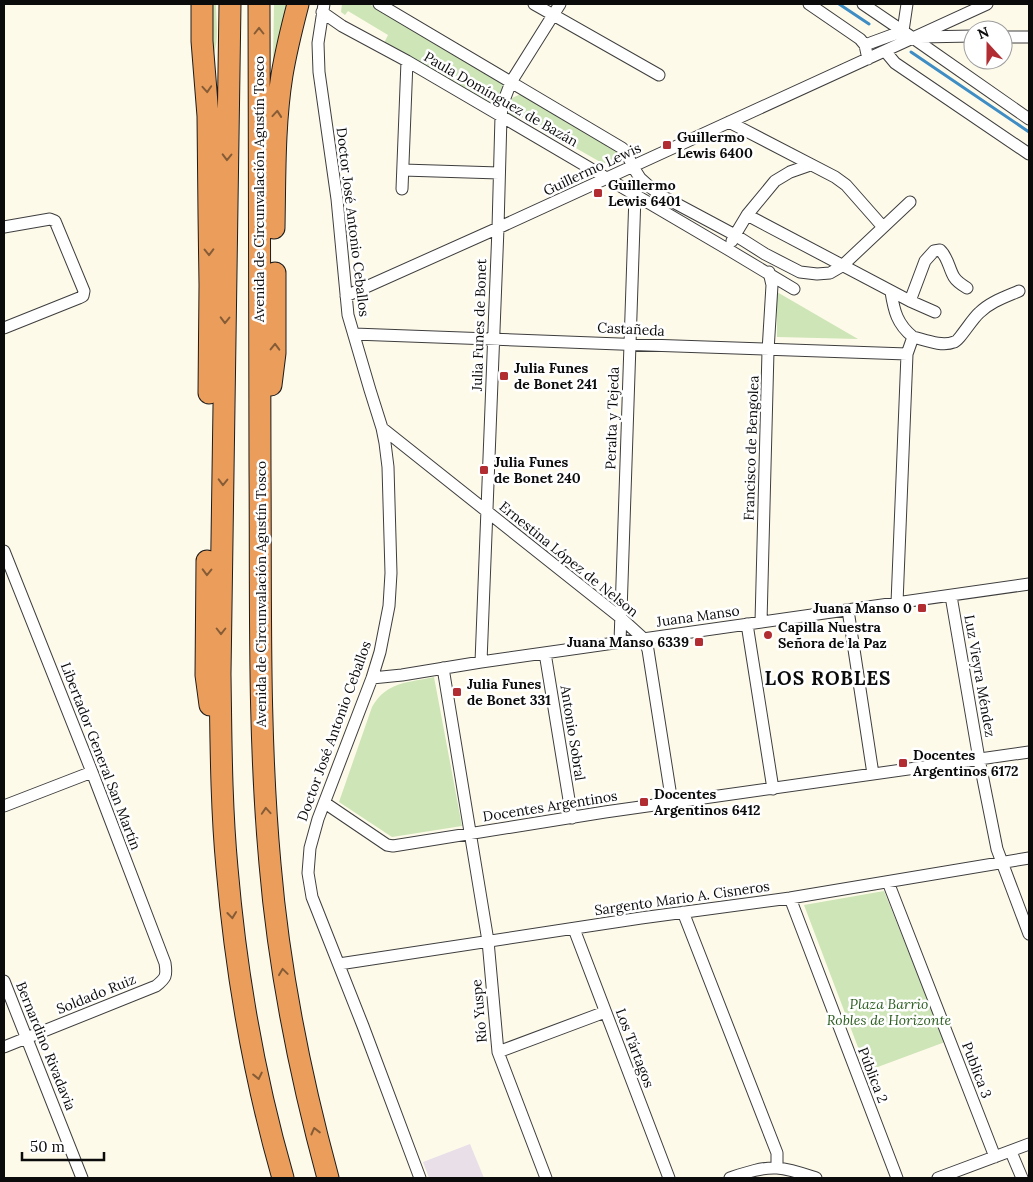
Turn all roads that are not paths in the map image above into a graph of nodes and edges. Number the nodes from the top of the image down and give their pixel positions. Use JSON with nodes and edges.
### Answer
{"nodes":[{"id":1,"x":193,"y":4,"type":"edge"},
{"id":2,"x":202,"y":4,"type":"edge"},
{"id":3,"x":230,"y":4,"type":"edge"},
{"id":4,"x":259,"y":4,"type":"edge"},
{"id":5,"x":298,"y":4,"type":"edge"},
{"id":6,"x":379,"y":4,"type":"edge"},
{"id":7,"x":534,"y":4,"type":"edge"},
{"id":8,"x":560,"y":4,"type":"edge"},
{"id":9,"x":809,"y":4,"type":"edge"},
{"id":10,"x":863,"y":4,"type":"edge"},
{"id":11,"x":907,"y":4,"type":"edge"},
{"id":12,"x":987,"y":4,"type":"edge"},
{"id":13,"x":323,"y":8,"type":"edge"},
{"id":14,"x":553,"y":15,"type":"junction"},
{"id":15,"x":903,"y":31,"type":"junction"},
{"id":16,"x":963,"y":35,"type":"edge"},
{"id":17,"x":1013,"y":37,"type":"edge"},
{"id":18,"x":1029,"y":37,"type":"edge"},
{"id":19,"x":913,"y":38,"type":"junction"},
{"id":20,"x":202,"y":41,"type":"junction"},
{"id":21,"x":865,"y":45,"type":"junction"},
{"id":22,"x":885,"y":51,"type":"junction"},
{"id":23,"x":868,"y":59,"type":"junction"},
{"id":24,"x":407,"y":62,"type":"junction"},
{"id":25,"x":659,"y":76,"type":"dead end"},
{"id":26,"x":511,"y":82,"type":"junction"},
{"id":27,"x":501,"y":116,"type":"junction"},
{"id":28,"x":1029,"y":119,"type":"edge"},
{"id":29,"x":730,"y":122,"type":"junction"},
{"id":30,"x":1029,"y":154,"type":"edge"},
{"id":31,"x":810,"y":165,"type":"junction"},
{"id":32,"x":633,"y":167,"type":"junction"},
{"id":33,"x":403,"y":170,"type":"junction"},
{"id":34,"x":499,"y":173,"type":"junction"},
{"id":35,"x":607,"y":178,"type":"junction"},
{"id":36,"x":402,"y":189,"type":"dead end"},
{"id":37,"x":635,"y":196,"type":"junction"},
{"id":38,"x":910,"y":202,"type":"dead end"},
{"id":39,"x":747,"y":215,"type":"junction"},
{"id":40,"x":4,"y":227,"type":"edge"},
{"id":41,"x":883,"y":227,"type":"junction"},
{"id":42,"x":498,"y":228,"type":"junction"},
{"id":43,"x":735,"y":235,"type":"junction"},
{"id":44,"x":729,"y":250,"type":"junction"},
{"id":45,"x":765,"y":254,"type":"junction"},
{"id":46,"x":842,"y":266,"type":"junction"},
{"id":47,"x":770,"y":275,"type":"junction"},
{"id":48,"x":967,"y":288,"type":"dead end"},
{"id":49,"x":794,"y":289,"type":"dead end"},
{"id":50,"x":1019,"y":291,"type":"dead end"},
{"id":51,"x":891,"y":292,"type":"junction"},
{"id":52,"x":346,"y":296,"type":"junction"},
{"id":53,"x":910,"y":302,"type":"junction"},
{"id":54,"x":935,"y":312,"type":"dead end"},
{"id":55,"x":4,"y":328,"type":"edge"},
{"id":56,"x":354,"y":334,"type":"junction"},
{"id":57,"x":913,"y":336,"type":"junction"},
{"id":58,"x":493,"y":338,"type":"junction"},
{"id":59,"x":630,"y":344,"type":"junction"},
{"id":60,"x":768,"y":351,"type":"junction"},
{"id":61,"x":908,"y":354,"type":"junction"},
{"id":62,"x":382,"y":428,"type":"junction"},
{"id":63,"x":260,"y":464,"type":"junction"},
{"id":64,"x":487,"y":513,"type":"junction"},
{"id":65,"x":4,"y":551,"type":"edge"},
{"id":66,"x":6,"y":565,"type":"edge"},
{"id":67,"x":1029,"y":584,"type":"edge"},
{"id":68,"x":951,"y":596,"type":"junction"},
{"id":69,"x":897,"y":603,"type":"junction"},
{"id":70,"x":848,"y":610,"type":"junction"},
{"id":71,"x":621,"y":618,"type":"junction"},
{"id":72,"x":761,"y":622,"type":"junction"},
{"id":73,"x":747,"y":624,"type":"junction"},
{"id":74,"x":644,"y":639,"type":"junction"},
{"id":75,"x":620,"y":642,"type":"junction"},
{"id":76,"x":545,"y":653,"type":"junction"},
{"id":77,"x":481,"y":662,"type":"junction"},
{"id":78,"x":443,"y":668,"type":"junction"},
{"id":79,"x":372,"y":678,"type":"junction"},
{"id":80,"x":1029,"y":752,"type":"edge"},
{"id":81,"x":979,"y":759,"type":"junction"},
{"id":82,"x":92,"y":772,"type":"junction"},
{"id":83,"x":873,"y":774,"type":"junction"},
{"id":84,"x":773,"y":789,"type":"junction"},
{"id":85,"x":223,"y":794,"type":"junction"},
{"id":86,"x":325,"y":803,"type":"junction"},
{"id":87,"x":672,"y":803,"type":"junction"},
{"id":88,"x":4,"y":806,"type":"edge"},
{"id":89,"x":572,"y":818,"type":"junction"},
{"id":90,"x":470,"y":834,"type":"junction"},
{"id":91,"x":1029,"y":858,"type":"edge"},
{"id":92,"x":1002,"y":862,"type":"junction"},
{"id":93,"x":888,"y":882,"type":"junction"},
{"id":94,"x":790,"y":898,"type":"junction"},
{"id":95,"x":683,"y":912,"type":"junction"},
{"id":96,"x":574,"y":929,"type":"junction"},
{"id":97,"x":1029,"y":934,"type":"edge"},
{"id":98,"x":488,"y":941,"type":"junction"},
{"id":99,"x":339,"y":964,"type":"junction"},
{"id":100,"x":167,"y":974,"type":"joint"},
{"id":101,"x":4,"y":981,"type":"edge"},
{"id":102,"x":605,"y":1012,"type":"junction"},
{"id":103,"x":26,"y":1038,"type":"junction"},
{"id":104,"x":4,"y":1046,"type":"edge"},
{"id":105,"x":498,"y":1052,"type":"junction"},
{"id":106,"x":1029,"y":1144,"type":"edge"},
{"id":107,"x":1012,"y":1152,"type":"junction"},
{"id":108,"x":994,"y":1158,"type":"junction"},
{"id":109,"x":777,"y":1168,"type":"junction"},
{"id":110,"x":82,"y":1178,"type":"edge"},
{"id":111,"x":283,"y":1178,"type":"edge"},
{"id":112,"x":328,"y":1178,"type":"edge"},
{"id":113,"x":420,"y":1178,"type":"edge"},
{"id":114,"x":546,"y":1178,"type":"edge"},
{"id":115,"x":669,"y":1178,"type":"edge"},
{"id":116,"x":730,"y":1178,"type":"edge"},
{"id":117,"x":816,"y":1178,"type":"edge"},
{"id":118,"x":897,"y":1178,"type":"edge"},
{"id":119,"x":938,"y":1178,"type":"edge"},
{"id":120,"x":1022,"y":1178,"type":"edge"}],
"edges":[{"from":1,"to":20,"type":"highway"},
{"from":2,"to":20,"type":"highway"},
{"from":3,"to":85,"type":"highway","one_way":true},
{"from":63,"to":4,"type":"highway","name":"Avenida de Circunvalación Agustín Tosco","one_way":true},
{"from":63,"to":5,"type":"highway","one_way":true},
{"from":6,"to":26,"type":"street","name":"Paula Domínguez de Bazán"},
{"from":7,"to":14,"type":"street"},
{"from":8,"to":14,"type":"street","name":"Julia Funes de Bonet"},
{"from":9,"to":21,"type":"street"},
{"from":10,"to":15,"type":"street"},
{"from":11,"to":15,"type":"street"},
{"from":12,"to":19,"type":"street","name":"Guillermo Lewis"},
{"from":13,"to":24,"type":"street","name":"Paula Domínguez de Bazán"},
{"from":13,"to":52,"type":"street","name":"Doctor José Antonio Ceballos"},
{"from":14,"to":25,"type":"street"},
{"from":14,"to":26,"type":"street","name":"Julia Funes de Bonet"},
{"from":15,"to":19,"type":"street"},
{"from":15,"to":21,"type":"street"},
{"from":16,"to":19,"type":"street"},
{"from":17,"to":18,"type":"street"},
{"from":19,"to":22,"type":"street","name":"Guillermo Lewis"},
{"from":19,"to":28,"type":"street"},
{"from":20,"to":85,"type":"highway","one_way":true},
{"from":21,"to":23,"type":"street"},
{"from":22,"to":23,"type":"street","name":"Guillermo Lewis"},
{"from":22,"to":30,"type":"street"},
{"from":23,"to":29,"type":"street","name":"Guillermo Lewis"},
{"from":24,"to":27,"type":"street","name":"Paula Domínguez de Bazán"},
{"from":24,"to":33,"type":"street"},
{"from":26,"to":27,"type":"street","name":"Julia Funes de Bonet"},
{"from":26,"to":32,"type":"street","name":"Paula Domínguez de Bazán"},
{"from":27,"to":34,"type":"street","name":"Julia Funes de Bonet"},
{"from":27,"to":35,"type":"street","name":"Paula Domínguez de Bazán"},
{"from":29,"to":31,"type":"street"},
{"from":29,"to":32,"type":"street","name":"Guillermo Lewis"},
{"from":31,"to":39,"type":"street"},
{"from":31,"to":41,"type":"street"},
{"from":32,"to":35,"type":"street","name":"Guillermo Lewis"},
{"from":32,"to":43,"type":"street","name":"Paula Domínguez de Bazán"},
{"from":33,"to":34,"type":"street"},
{"from":33,"to":36,"type":"street"},
{"from":34,"to":42,"type":"street","name":"Julia Funes de Bonet"},
{"from":35,"to":37,"type":"street","name":"Paula Domínguez de Bazán"},
{"from":35,"to":42,"type":"street","name":"Guillermo Lewis"},
{"from":37,"to":44,"type":"street","name":"Paula Domínguez de Bazán"},
{"from":37,"to":59,"type":"street","name":"Peralta y Tejeda"},
{"from":38,"to":41,"type":"street"},
{"from":39,"to":43,"type":"street"},
{"from":39,"to":46,"type":"street"},
{"from":40,"to":55,"type":"street"},
{"from":41,"to":46,"type":"street"},
{"from":42,"to":52,"type":"street","name":"Guillermo Lewis"},
{"from":42,"to":58,"type":"street","name":"Julia Funes de Bonet"},
{"from":43,"to":44,"type":"street"},
{"from":43,"to":45,"type":"street","name":"Paula Domínguez de Bazán"},
{"from":44,"to":47,"type":"street","name":"Paula Domínguez de Bazán"},
{"from":45,"to":46,"type":"street","name":"Paula Domínguez de Bazán"},
{"from":45,"to":47,"type":"street","name":"Francisco de Bengolea"},
{"from":46,"to":51,"type":"street"},
{"from":47,"to":49,"type":"street","name":"Paula Domínguez de Bazán"},
{"from":47,"to":60,"type":"street","name":"Francisco de Bengolea"},
{"from":48,"to":53,"type":"street"},
{"from":50,"to":57,"type":"street"},
{"from":51,"to":53,"type":"street"},
{"from":51,"to":57,"type":"street"},
{"from":52,"to":56,"type":"street","name":"Doctor José Antonio Ceballos"},
{"from":53,"to":54,"type":"street"},
{"from":56,"to":58,"type":"street","name":"Castañeda"},
{"from":56,"to":62,"type":"street","name":"Doctor José Antonio Ceballos"},
{"from":57,"to":61,"type":"street"},
{"from":58,"to":59,"type":"street","name":"Castañeda"},
{"from":58,"to":64,"type":"street","name":"Julia Funes de Bonet"},
{"from":59,"to":60,"type":"street","name":"Castañeda"},
{"from":59,"to":71,"type":"street","name":"Peralta y Tejeda"},
{"from":60,"to":61,"type":"street","name":"Castañeda"},
{"from":60,"to":72,"type":"street","name":"Francisco de Bengolea"},
{"from":61,"to":69,"type":"street"},
{"from":62,"to":64,"type":"street","name":"Ernestina López de Nelson"},
{"from":62,"to":79,"type":"street","name":"Doctor José Antonio Ceballos"},
{"from":112,"to":63,"type":"highway","name":"Avenida de Circunvalación Agustín Tosco","one_way":true},
{"from":64,"to":71,"type":"street","name":"Ernestina López de Nelson"},
{"from":64,"to":77,"type":"street","name":"Julia Funes de Bonet"},
{"from":65,"to":66,"type":"street","name":"Libertador General San Martín"},
{"from":66,"to":82,"type":"street","name":"Libertador General San Martín"},
{"from":67,"to":68,"type":"street","name":"Juana Manso"},
{"from":68,"to":69,"type":"street","name":"Juana Manso"},
{"from":68,"to":81,"type":"street","name":"Luz Vieyra Méndez"},
{"from":69,"to":70,"type":"street","name":"Juana Manso"},
{"from":70,"to":72,"type":"street","name":"Juana Manso"},
{"from":70,"to":83,"type":"street"},
{"from":71,"to":74,"type":"street","name":"Ernestina López de Nelson"},
{"from":71,"to":75,"type":"street","name":"Peralta y Tejeda"},
{"from":72,"to":73,"type":"street","name":"Juana Manso"},
{"from":73,"to":74,"type":"street","name":"Juana Manso"},
{"from":73,"to":84,"type":"street"},
{"from":74,"to":75,"type":"street","name":"Juana Manso"},
{"from":74,"to":87,"type":"street"},
{"from":75,"to":76,"type":"street","name":"Juana Manso"},
{"from":76,"to":77,"type":"street","name":"Juana Manso"},
{"from":76,"to":89,"type":"street","name":"Antonio Sobral"},
{"from":77,"to":78,"type":"street","name":"Juana Manso"},
{"from":78,"to":79,"type":"street","name":"Juana Manso"},
{"from":78,"to":90,"type":"street"},
{"from":79,"to":86,"type":"street","name":"Doctor José Antonio Ceballos"},
{"from":80,"to":81,"type":"street","name":"Docentes Argentinos"},
{"from":81,"to":83,"type":"street","name":"Docentes Argentinos"},
{"from":81,"to":92,"type":"street","name":"Luz Vieyra Méndez"},
{"from":82,"to":88,"type":"street"},
{"from":82,"to":100,"type":"street","name":"Libertador General San Martín"},
{"from":83,"to":84,"type":"street","name":"Docentes Argentinos"},
{"from":84,"to":87,"type":"street","name":"Docentes Argentinos"},
{"from":85,"to":111,"type":"highway","one_way":true},
{"from":86,"to":90,"type":"street","name":"Docentes Argentinos"},
{"from":86,"to":99,"type":"street","name":"Doctor José Antonio Ceballos"},
{"from":87,"to":89,"type":"street","name":"Docentes Argentinos"},
{"from":89,"to":90,"type":"street","name":"Docentes Argentinos"},
{"from":90,"to":98,"type":"street","name":"Río Yuspe"},
{"from":91,"to":92,"type":"street","name":"Sargento Mario A. Cisneros"},
{"from":92,"to":93,"type":"street","name":"Sargento Mario A. Cisneros"},
{"from":92,"to":97,"type":"street","name":"Luz Vieyra Méndez"},
{"from":93,"to":94,"type":"street","name":"Sargento Mario A. Cisneros"},
{"from":93,"to":108,"type":"street","name":"Publica 3"},
{"from":94,"to":95,"type":"street","name":"Sargento Mario A. Cisneros"},
{"from":94,"to":118,"type":"street","name":"Pública 2"},
{"from":95,"to":96,"type":"street","name":"Sargento Mario A. Cisneros"},
{"from":95,"to":109,"type":"street"},
{"from":96,"to":98,"type":"street","name":"Sargento Mario A. Cisneros"},
{"from":96,"to":102,"type":"street","name":"Los Tártagos"},
{"from":98,"to":99,"type":"street","name":"Sargento Mario A. Cisneros"},
{"from":98,"to":105,"type":"street","name":"Río Yuspe"},
{"from":99,"to":113,"type":"street","name":"Doctor José Antonio Ceballos"},
{"from":100,"to":103,"type":"street","name":"Soldado Ruiz"},
{"from":101,"to":103,"type":"street","name":"Bernardino Rivadavia"},
{"from":102,"to":105,"type":"street"},
{"from":102,"to":115,"type":"street","name":"Los Tártagos"},
{"from":103,"to":104,"type":"street","name":"Soldado Ruiz"},
{"from":103,"to":110,"type":"street","name":"Bernardino Rivadavia"},
{"from":105,"to":114,"type":"street","name":"Río Yuspe"},
{"from":106,"to":107,"type":"street"},
{"from":107,"to":108,"type":"street"},
{"from":107,"to":120,"type":"street"},
{"from":108,"to":119,"type":"street"},
{"from":109,"to":116,"type":"street"},
{"from":109,"to":117,"type":"street"}]}
